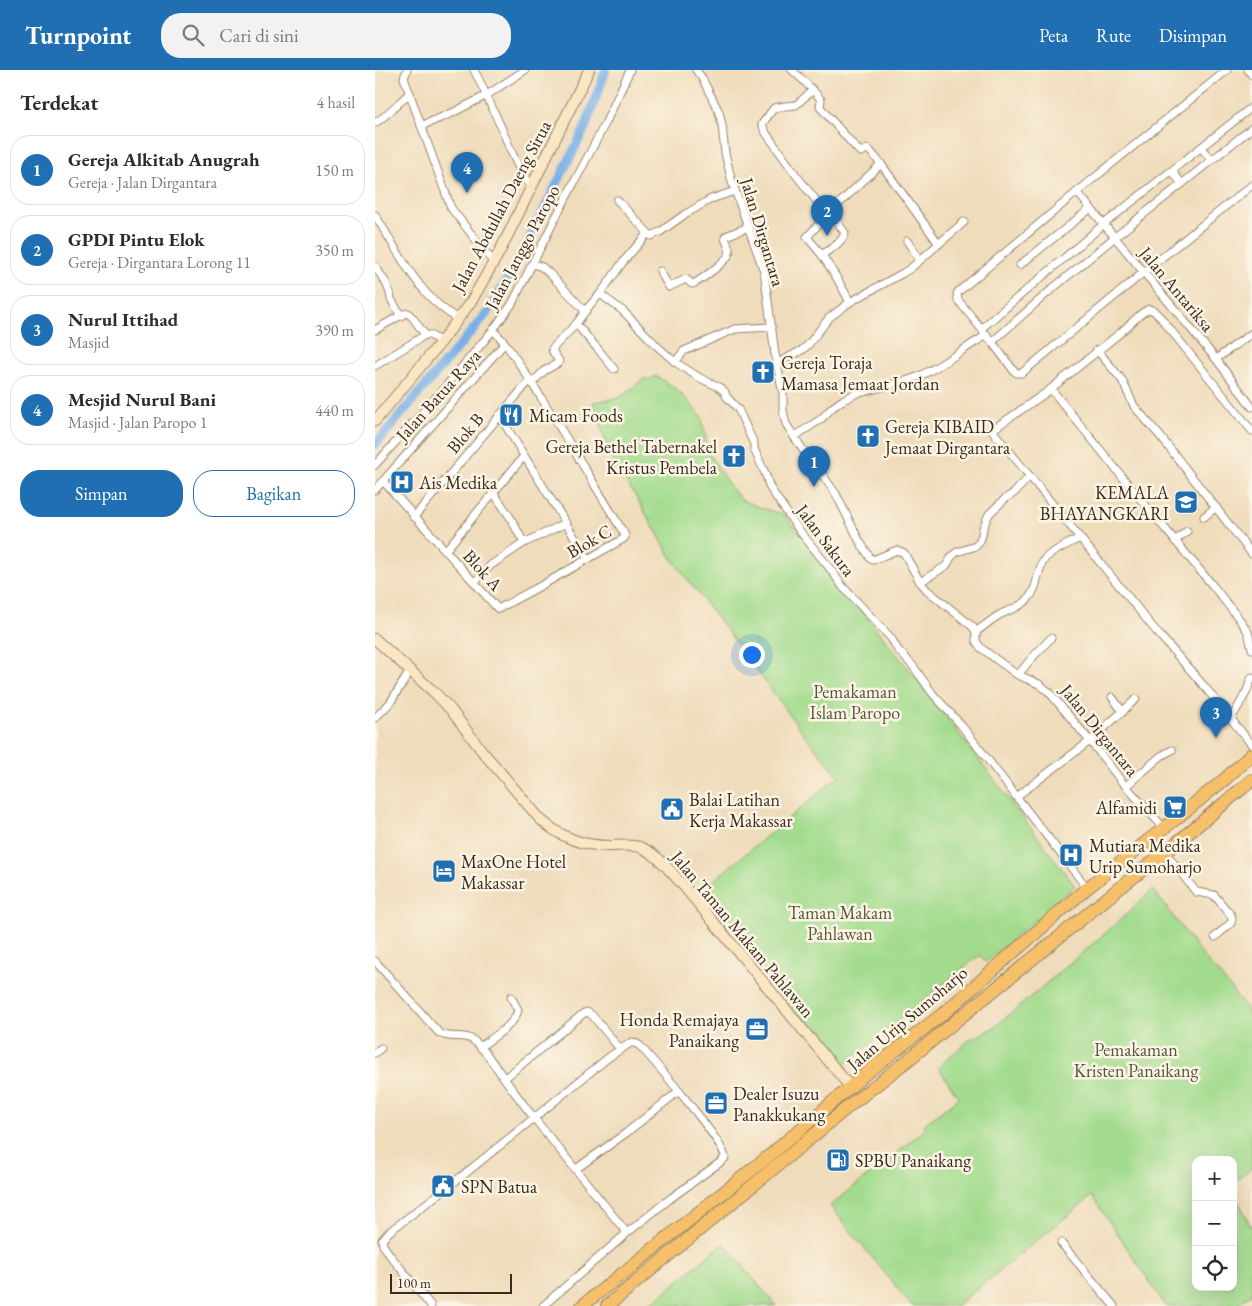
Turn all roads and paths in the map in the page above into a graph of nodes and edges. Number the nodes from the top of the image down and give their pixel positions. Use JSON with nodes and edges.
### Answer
{"nodes":[{"id":1,"x":407,"y":70,"type":"edge"},
{"id":2,"x":474,"y":70,"type":"edge"},
{"id":3,"x":525,"y":70,"type":"edge"},
{"id":4,"x":589,"y":70,"type":"edge"},
{"id":5,"x":629,"y":70,"type":"edge"},
{"id":6,"x":695,"y":70,"type":"edge"},
{"id":7,"x":792,"y":70,"type":"edge"},
{"id":8,"x":1227,"y":70,"type":"edge"},
{"id":9,"x":1248,"y":70,"type":"edge"},
{"id":10,"x":1252,"y":75,"type":"edge"},
{"id":11,"x":813,"y":90,"type":"junction"},
{"id":12,"x":409,"y":93,"type":"junction"},
{"id":13,"x":487,"y":95,"type":"junction"},
{"id":14,"x":1252,"y":107,"type":"edge"},
{"id":15,"x":375,"y":123,"type":"edge"},
{"id":16,"x":421,"y":126,"type":"junction"},
{"id":17,"x":1252,"y":128,"type":"edge"},
{"id":18,"x":1201,"y":148,"type":"junction"},
{"id":19,"x":1212,"y":160,"type":"junction"},
{"id":20,"x":881,"y":164,"type":"junction"},
{"id":21,"x":1172,"y":171,"type":"junction"},
{"id":22,"x":1182,"y":184,"type":"junction"},
{"id":23,"x":1252,"y":185,"type":"edge"},
{"id":24,"x":531,"y":187,"type":"junction"},
{"id":25,"x":735,"y":191,"type":"junction"},
{"id":26,"x":1077,"y":192,"type":"junction"},
{"id":27,"x":617,"y":200,"type":"dead end"},
{"id":28,"x":1091,"y":208,"type":"junction"},
{"id":29,"x":829,"y":213,"type":"junction"},
{"id":30,"x":375,"y":215,"type":"edge"},
{"id":31,"x":964,"y":222,"type":"dead end"},
{"id":32,"x":1104,"y":224,"type":"junction"},
{"id":33,"x":748,"y":227,"type":"junction"},
{"id":34,"x":647,"y":234,"type":"junction"},
{"id":35,"x":1115,"y":237,"type":"junction"},
{"id":36,"x":907,"y":241,"type":"dead end"},
{"id":37,"x":939,"y":244,"type":"junction"},
{"id":38,"x":821,"y":255,"type":"junction"},
{"id":39,"x":920,"y":260,"type":"junction"},
{"id":40,"x":494,"y":262,"type":"junction"},
{"id":41,"x":533,"y":264,"type":"junction"},
{"id":42,"x":1020,"y":265,"type":"dead end"},
{"id":43,"x":375,"y":266,"type":"edge"},
{"id":44,"x":660,"y":271,"type":"dead end"},
{"id":45,"x":1144,"y":272,"type":"junction"},
{"id":46,"x":600,"y":294,"type":"junction"},
{"id":47,"x":850,"y":302,"type":"junction"},
{"id":48,"x":585,"y":311,"type":"junction"},
{"id":49,"x":401,"y":316,"type":"junction"},
{"id":50,"x":458,"y":320,"type":"junction"},
{"id":51,"x":576,"y":324,"type":"junction"},
{"id":52,"x":772,"y":327,"type":"junction"},
{"id":53,"x":981,"y":328,"type":"junction"},
{"id":54,"x":375,"y":330,"type":"edge"},
{"id":55,"x":493,"y":330,"type":"junction"},
{"id":56,"x":1252,"y":333,"type":"edge"},
{"id":57,"x":425,"y":335,"type":"junction"},
{"id":58,"x":987,"y":335,"type":"junction"},
{"id":59,"x":441,"y":342,"type":"junction"},
{"id":60,"x":992,"y":342,"type":"junction"},
{"id":61,"x":505,"y":343,"type":"junction"},
{"id":62,"x":1097,"y":350,"type":"junction"},
{"id":63,"x":1216,"y":359,"type":"junction"},
{"id":64,"x":675,"y":362,"type":"junction"},
{"id":65,"x":777,"y":363,"type":"junction"},
{"id":66,"x":375,"y":366,"type":"edge"},
{"id":67,"x":614,"y":369,"type":"dead end"},
{"id":68,"x":531,"y":381,"type":"junction"},
{"id":69,"x":1051,"y":389,"type":"junction"},
{"id":70,"x":1251,"y":404,"type":"edge"},
{"id":71,"x":499,"y":415,"type":"junction"},
{"id":72,"x":375,"y":421,"type":"edge"},
{"id":73,"x":1252,"y":431,"type":"edge"},
{"id":74,"x":794,"y":437,"type":"junction"},
{"id":75,"x":524,"y":456,"type":"junction"},
{"id":76,"x":375,"y":465,"type":"edge"},
{"id":77,"x":1030,"y":476,"type":"junction"},
{"id":78,"x":383,"y":481,"type":"junction"},
{"id":79,"x":375,"y":490,"type":"edge"},
{"id":80,"x":493,"y":492,"type":"junction"},
{"id":81,"x":1216,"y":507,"type":"junction"},
{"id":82,"x":414,"y":517,"type":"junction"},
{"id":83,"x":1204,"y":517,"type":"dead end"},
{"id":84,"x":566,"y":523,"type":"junction"},
{"id":85,"x":1187,"y":531,"type":"dead end"},
{"id":86,"x":1080,"y":538,"type":"junction"},
{"id":87,"x":1175,"y":541,"type":"junction"},
{"id":88,"x":524,"y":543,"type":"junction"},
{"id":89,"x":445,"y":551,"type":"junction"},
{"id":90,"x":1252,"y":554,"type":"edge"},
{"id":91,"x":588,"y":559,"type":"junction"},
{"id":92,"x":475,"y":582,"type":"junction"},
{"id":93,"x":920,"y":582,"type":"junction"},
{"id":94,"x":498,"y":609,"type":"joint"},
{"id":95,"x":1250,"y":630,"type":"edge"},
{"id":96,"x":976,"y":632,"type":"junction"},
{"id":97,"x":1051,"y":638,"type":"dead end"},
{"id":98,"x":375,"y":639,"type":"edge"},
{"id":99,"x":1252,"y":649,"type":"edge"},
{"id":100,"x":410,"y":671,"type":"junction"},
{"id":101,"x":1018,"y":675,"type":"junction"},
{"id":102,"x":1252,"y":677,"type":"edge"},
{"id":103,"x":1112,"y":697,"type":"dead end"},
{"id":104,"x":1137,"y":699,"type":"dead end"},
{"id":105,"x":1123,"y":712,"type":"junction"},
{"id":106,"x":375,"y":718,"type":"edge"},
{"id":107,"x":1231,"y":719,"type":"junction"},
{"id":108,"x":1090,"y":741,"type":"junction"},
{"id":109,"x":1252,"y":745,"type":"edge"},
{"id":110,"x":1172,"y":750,"type":"dead end"},
{"id":111,"x":1252,"y":754,"type":"edge"},
{"id":112,"x":1252,"y":780,"type":"edge"},
{"id":113,"x":1126,"y":786,"type":"junction"},
{"id":114,"x":1016,"y":797,"type":"junction"},
{"id":115,"x":1164,"y":828,"type":"junction"},
{"id":116,"x":1165,"y":852,"type":"junction"},
{"id":117,"x":1087,"y":888,"type":"junction"},
{"id":118,"x":1215,"y":937,"type":"dead end"},
{"id":119,"x":375,"y":961,"type":"edge"},
{"id":120,"x":511,"y":997,"type":"dead end"},
{"id":121,"x":480,"y":1047,"type":"junction"},
{"id":122,"x":381,"y":1048,"type":"dead end"},
{"id":123,"x":620,"y":1049,"type":"junction"},
{"id":124,"x":375,"y":1053,"type":"edge"},
{"id":125,"x":505,"y":1078,"type":"junction"},
{"id":126,"x":851,"y":1088,"type":"junction"},
{"id":127,"x":679,"y":1090,"type":"junction"},
{"id":128,"x":533,"y":1118,"type":"junction"},
{"id":129,"x":773,"y":1161,"type":"junction"},
{"id":130,"x":577,"y":1169,"type":"junction"},
{"id":131,"x":762,"y":1170,"type":"junction"},
{"id":132,"x":627,"y":1233,"type":"junction"},
{"id":133,"x":383,"y":1240,"type":"junction"},
{"id":134,"x":1061,"y":1243,"type":"dead end"},
{"id":135,"x":375,"y":1246,"type":"edge"},
{"id":136,"x":640,"y":1260,"type":"junction"},
{"id":137,"x":650,"y":1271,"type":"junction"},
{"id":138,"x":431,"y":1306,"type":"edge"},
{"id":139,"x":543,"y":1306,"type":"edge"},
{"id":140,"x":582,"y":1306,"type":"edge"},
{"id":141,"x":607,"y":1306,"type":"edge"},
{"id":142,"x":1114,"y":1306,"type":"edge"}],
"edges":[{"from":1,"to":12,"type":"street"},
{"from":2,"to":13,"type":"street"},
{"from":3,"to":13,"type":"street"},
{"from":4,"to":24,"type":"main road","name":"Jalan Abdullah Daeng Sirua"},
{"from":5,"to":41,"type":"street","name":"Jalan Janggo Paropo"},
{"from":6,"to":25,"type":"street","name":"Jalan Dirgantara"},
{"from":7,"to":11,"type":"street"},
{"from":8,"to":26,"type":"street"},
{"from":9,"to":10,"type":"street"},
{"from":11,"to":20,"type":"street"},
{"from":11,"to":29,"type":"street"},
{"from":12,"to":15,"type":"street"},
{"from":12,"to":16,"type":"street"},
{"from":13,"to":16,"type":"street"},
{"from":13,"to":24,"type":"street"},
{"from":14,"to":18,"type":"street"},
{"from":16,"to":40,"type":"street"},
{"from":17,"to":19,"type":"street"},
{"from":18,"to":19,"type":"street"},
{"from":18,"to":21,"type":"street"},
{"from":19,"to":22,"type":"street"},
{"from":20,"to":29,"type":"street"},
{"from":20,"to":37,"type":"street"},
{"from":21,"to":22,"type":"street"},
{"from":21,"to":32,"type":"street"},
{"from":22,"to":35,"type":"street"},
{"from":23,"to":45,"type":"street"},
{"from":24,"to":40,"type":"main road","name":"Jalan Abdullah Daeng Sirua"},
{"from":25,"to":33,"type":"street","name":"Jalan Dirgantara"},
{"from":25,"to":34,"type":"street"},
{"from":26,"to":28,"type":"street","name":"Jalan Antariksa"},
{"from":26,"to":53,"type":"street"},
{"from":27,"to":34,"type":"street"},
{"from":28,"to":32,"type":"street","name":"Jalan Antariksa"},
{"from":28,"to":42,"type":"street"},
{"from":29,"to":38,"type":"street"},
{"from":29,"to":38,"type":"street"},
{"from":30,"to":50,"type":"street"},
{"from":31,"to":37,"type":"street"},
{"from":32,"to":35,"type":"street","name":"Jalan Antariksa"},
{"from":32,"to":53,"type":"street"},
{"from":33,"to":44,"type":"street"},
{"from":33,"to":52,"type":"street","name":"Jalan Dirgantara"},
{"from":34,"to":46,"type":"street"},
{"from":35,"to":45,"type":"street","name":"Jalan Antariksa"},
{"from":35,"to":60,"type":"street"},
{"from":36,"to":39,"type":"street"},
{"from":37,"to":39,"type":"street"},
{"from":38,"to":47,"type":"street"},
{"from":39,"to":47,"type":"street"},
{"from":40,"to":50,"type":"main road","name":"Jalan Abdullah Daeng Sirua"},
{"from":41,"to":48,"type":"street"},
{"from":41,"to":55,"type":"street","name":"Jalan Janggo Paropo"},
{"from":43,"to":49,"type":"street"},
{"from":45,"to":60,"type":"street"},
{"from":45,"to":63,"type":"street","name":"Jalan Antariksa"},
{"from":46,"to":48,"type":"street"},
{"from":46,"to":64,"type":"street","name":"Jalan Sakura"},
{"from":47,"to":65,"type":"street"},
{"from":48,"to":51,"type":"street"},
{"from":49,"to":54,"type":"street"},
{"from":49,"to":57,"type":"street"},
{"from":50,"to":59,"type":"main road","name":"Jalan Abdullah Daeng Sirua"},
{"from":51,"to":67,"type":"street"},
{"from":51,"to":68,"type":"street","name":"Blok B"},
{"from":52,"to":64,"type":"street"},
{"from":52,"to":65,"type":"street","name":"Jalan Dirgantara"},
{"from":53,"to":58,"type":"street"},
{"from":55,"to":61,"type":"street","name":"Jalan Batua Raya"},
{"from":55,"to":76,"type":"street","name":"Jalan Janggo Paropo"},
{"from":56,"to":63,"type":"street"},
{"from":57,"to":59,"type":"street"},
{"from":57,"to":66,"type":"street"},
{"from":58,"to":60,"type":"street"},
{"from":58,"to":74,"type":"street"},
{"from":59,"to":72,"type":"main road","name":"Jalan Abdullah Daeng Sirua"},
{"from":61,"to":68,"type":"street","name":"Blok C"},
{"from":61,"to":78,"type":"street","name":"Jalan Batua Raya"},
{"from":62,"to":69,"type":"street"},
{"from":62,"to":73,"type":"street"},
{"from":62,"to":81,"type":"street"},
{"from":63,"to":70,"type":"street","name":"Jalan Antariksa"},
{"from":64,"to":114,"type":"street","name":"Jalan Sakura"},
{"from":65,"to":74,"type":"street","name":"Jalan Dirgantara"},
{"from":68,"to":71,"type":"street","name":"Blok B"},
{"from":68,"to":91,"type":"street","name":"Blok C"},
{"from":69,"to":77,"type":"street"},
{"from":69,"to":87,"type":"street"},
{"from":71,"to":75,"type":"street","name":"Blok B"},
{"from":71,"to":82,"type":"street","name":"Blok B"},
{"from":74,"to":93,"type":"street","name":"Jalan Dirgantara"},
{"from":75,"to":80,"type":"street","name":"Blok A"},
{"from":75,"to":84,"type":"street","name":"Blok B"},
{"from":77,"to":86,"type":"street"},
{"from":77,"to":93,"type":"street"},
{"from":78,"to":79,"type":"street","name":"Jalan Batua Raya"},
{"from":78,"to":82,"type":"street","name":"Blok A"},
{"from":80,"to":88,"type":"street"},
{"from":80,"to":89,"type":"street","name":"Blok A"},
{"from":81,"to":83,"type":"street"},
{"from":81,"to":90,"type":"street"},
{"from":82,"to":89,"type":"street","name":"Blok A"},
{"from":84,"to":88,"type":"street"},
{"from":84,"to":91,"type":"street","name":"Blok B"},
{"from":85,"to":87,"type":"street"},
{"from":86,"to":96,"type":"street"},
{"from":86,"to":107,"type":"street"},
{"from":87,"to":95,"type":"street"},
{"from":88,"to":92,"type":"street"},
{"from":89,"to":92,"type":"street","name":"Blok A"},
{"from":91,"to":94,"type":"street","name":"Blok C"},
{"from":92,"to":94,"type":"street","name":"Blok A"},
{"from":93,"to":96,"type":"street","name":"Jalan Dirgantara"},
{"from":95,"to":99,"type":"street"},
{"from":96,"to":101,"type":"street","name":"Jalan Dirgantara"},
{"from":97,"to":101,"type":"street"},
{"from":98,"to":100,"type":"main road","name":"Jalan Taman Makam Pahlawan"},
{"from":100,"to":106,"type":"street"},
{"from":100,"to":126,"type":"main road","name":"Jalan Taman Makam Pahlawan"},
{"from":101,"to":108,"type":"street","name":"Jalan Dirgantara"},
{"from":102,"to":107,"type":"street"},
{"from":103,"to":105,"type":"street"},
{"from":104,"to":105,"type":"street"},
{"from":105,"to":108,"type":"street"},
{"from":107,"to":109,"type":"street"},
{"from":108,"to":113,"type":"street","name":"Jalan Dirgantara"},
{"from":108,"to":114,"type":"street"},
{"from":110,"to":113,"type":"street"},
{"from":111,"to":115,"type":"highway","name":"Jalan Urip Sumoharjo"},
{"from":112,"to":116,"type":"highway","name":"Jalan Urip Sumoharjo"},
{"from":113,"to":115,"type":"street","name":"Jalan Dirgantara"},
{"from":114,"to":117,"type":"street","name":"Jalan Sakura"},
{"from":115,"to":117,"type":"highway","name":"Jalan Urip Sumoharjo"},
{"from":116,"to":118,"type":"street"},
{"from":116,"to":129,"type":"highway","name":"Jalan Urip Sumoharjo"},
{"from":117,"to":126,"type":"highway","name":"Jalan Urip Sumoharjo"},
{"from":119,"to":121,"type":"street"},
{"from":120,"to":121,"type":"street"},
{"from":121,"to":125,"type":"street"},
{"from":122,"to":124,"type":"street"},
{"from":123,"to":125,"type":"street"},
{"from":123,"to":127,"type":"street"},
{"from":123,"to":128,"type":"street"},
{"from":125,"to":128,"type":"street"},
{"from":126,"to":129,"type":"highway","name":"Jalan Urip Sumoharjo"},
{"from":127,"to":130,"type":"street"},
{"from":127,"to":132,"type":"street"},
{"from":128,"to":130,"type":"street"},
{"from":128,"to":133,"type":"street"},
{"from":129,"to":131,"type":"highway","name":"Jalan Urip Sumoharjo"},
{"from":130,"to":132,"type":"street"},
{"from":131,"to":136,"type":"highway","name":"Jalan Urip Sumoharjo"},
{"from":131,"to":137,"type":"highway","name":"Jalan Urip Sumoharjo"},
{"from":132,"to":139,"type":"street"},
{"from":133,"to":135,"type":"street"},
{"from":133,"to":138,"type":"street"},
{"from":134,"to":142,"type":"street"},
{"from":136,"to":137,"type":"highway"},
{"from":136,"to":140,"type":"highway","name":"Jalan Urip Sumoharjo"},
{"from":137,"to":141,"type":"highway","name":"Jalan Urip Sumoharjo"}]}
